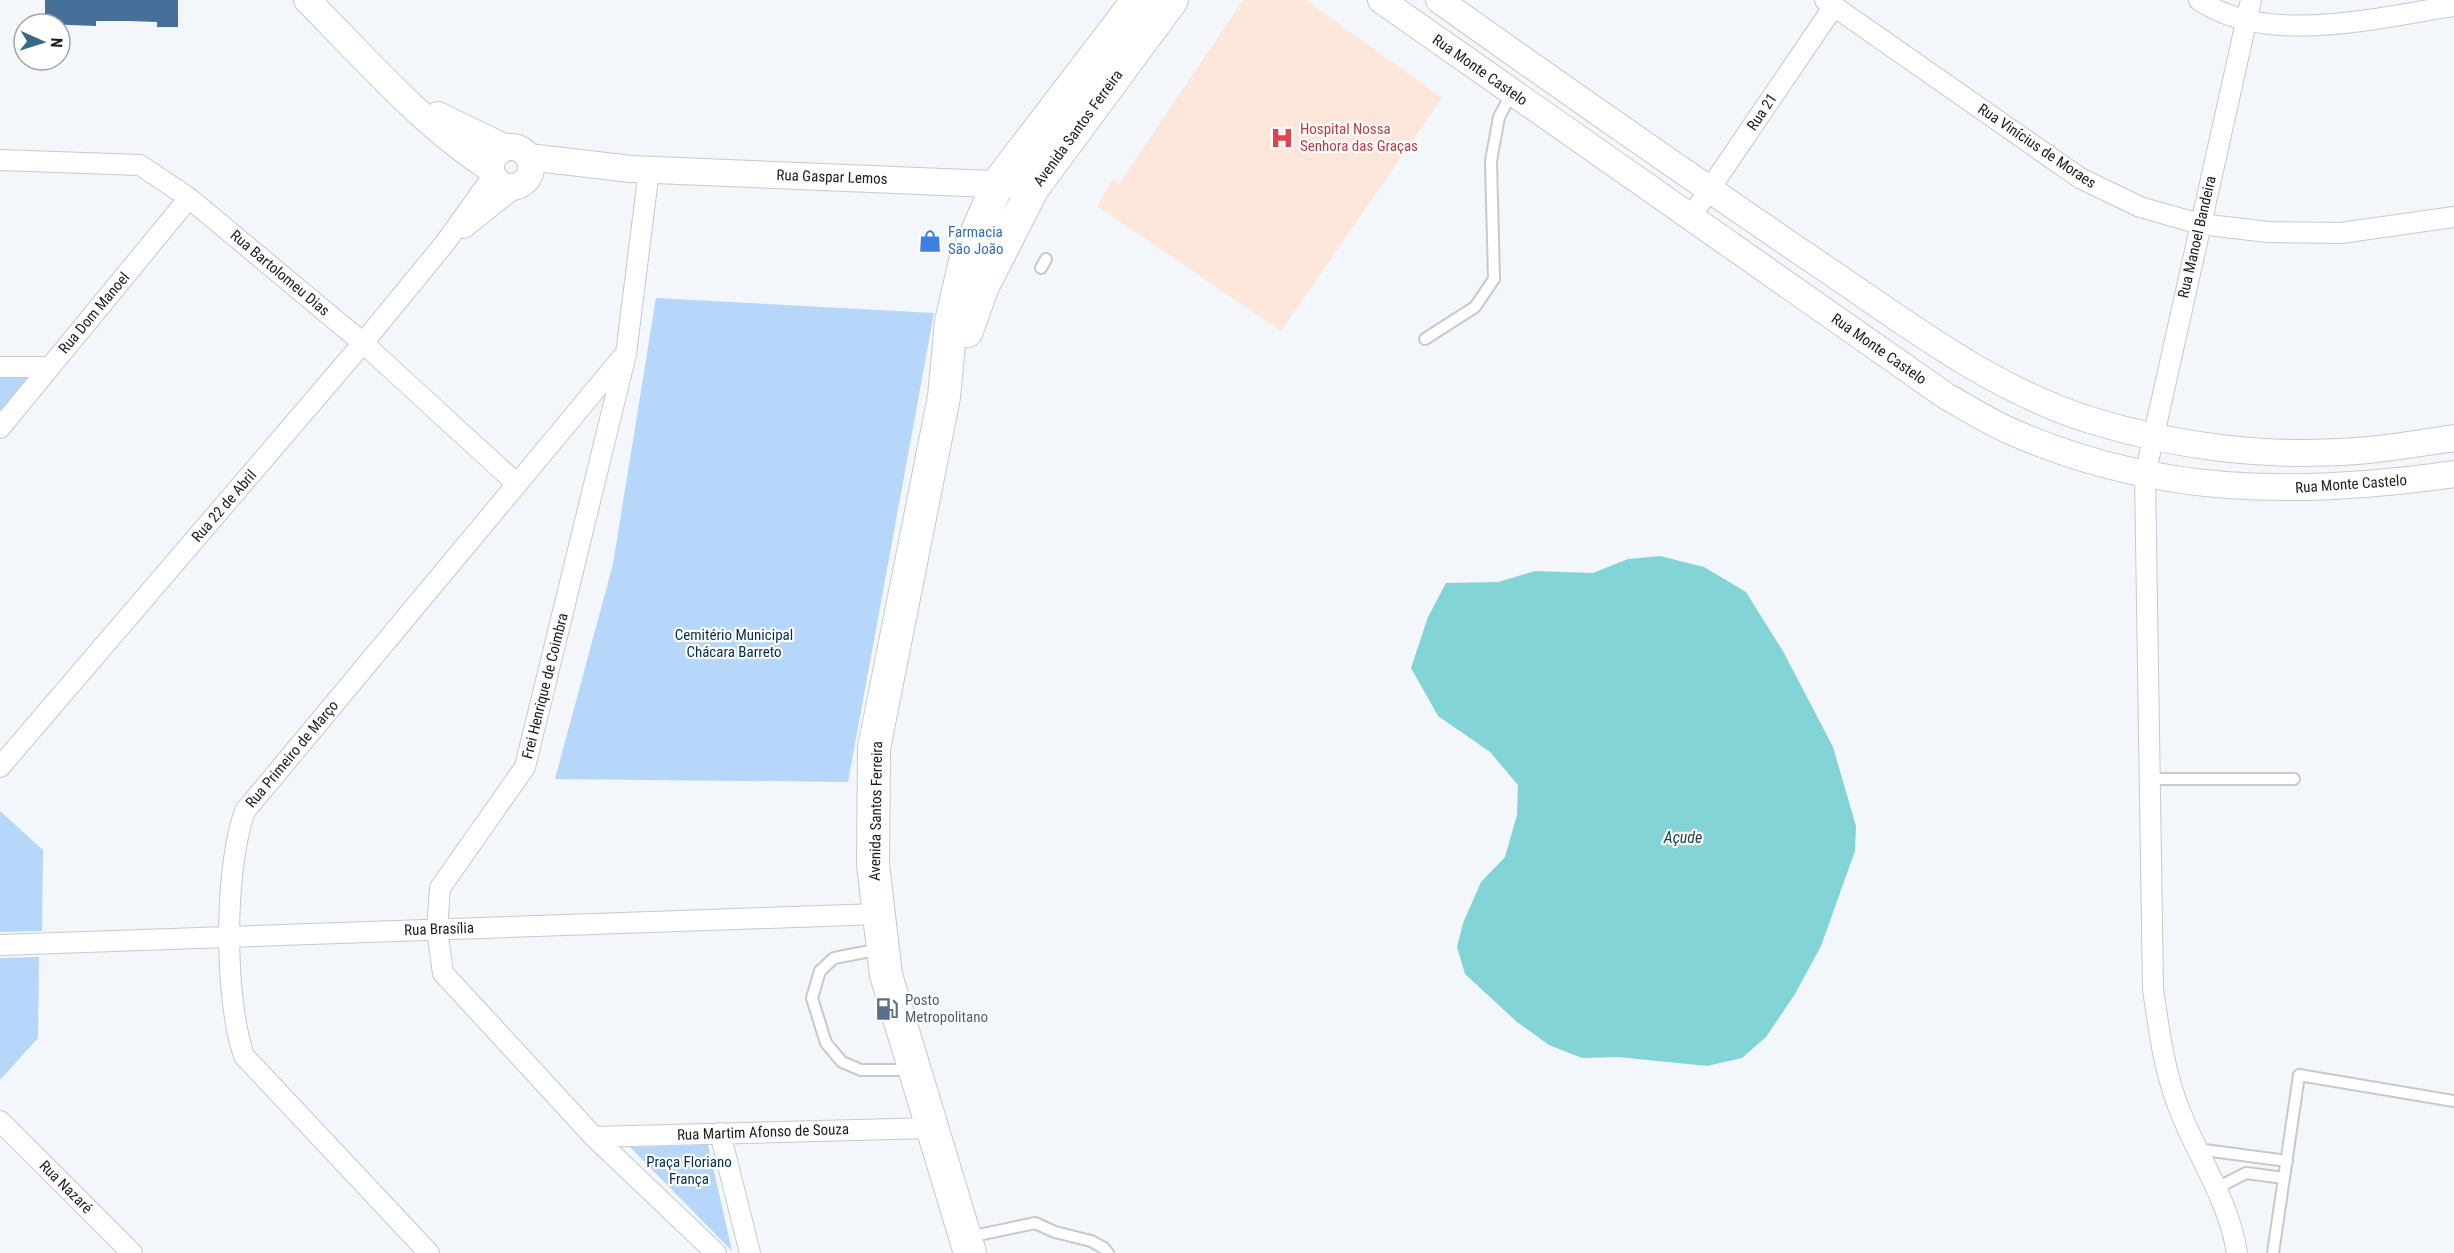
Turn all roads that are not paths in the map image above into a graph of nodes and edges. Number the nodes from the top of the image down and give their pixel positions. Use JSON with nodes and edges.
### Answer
{"nodes":[{"id":1,"x":308,"y":0,"type":"edge"},
{"id":2,"x":1138,"y":0,"type":"edge"},
{"id":3,"x":1172,"y":0,"type":"edge"},
{"id":4,"x":1381,"y":0,"type":"edge"},
{"id":5,"x":1439,"y":0,"type":"edge"},
{"id":6,"x":2199,"y":0,"type":"edge"},
{"id":7,"x":2251,"y":0,"type":"edge"},
{"id":8,"x":1830,"y":3,"type":"edge"},
{"id":9,"x":2454,"y":6,"type":"edge"},
{"id":10,"x":2246,"y":20,"type":"junction"},
{"id":11,"x":1512,"y":93,"type":"junction"},
{"id":12,"x":0,"y":160,"type":"edge"},
{"id":13,"x":511,"y":168,"type":"junction"},
{"id":14,"x":640,"y":170,"type":"junction"},
{"id":15,"x":998,"y":183,"type":"junction"},
{"id":16,"x":1034,"y":188,"type":"junction"},
{"id":17,"x":1708,"y":190,"type":"junction"},
{"id":18,"x":189,"y":198,"type":"junction"},
{"id":19,"x":2454,"y":217,"type":"edge"},
{"id":20,"x":1690,"y":218,"type":"junction"},
{"id":21,"x":2200,"y":224,"type":"junction"},
{"id":22,"x":1425,"y":339,"type":"dead end"},
{"id":23,"x":363,"y":343,"type":"junction"},
{"id":24,"x":626,"y":354,"type":"junction"},
{"id":25,"x":0,"y":367,"type":"edge"},
{"id":26,"x":50,"y":367,"type":"junction"},
{"id":27,"x":944,"y":398,"type":"junction"},
{"id":28,"x":0,"y":428,"type":"edge"},
{"id":29,"x":2152,"y":436,"type":"junction"},
{"id":30,"x":2454,"y":438,"type":"edge"},
{"id":31,"x":2454,"y":474,"type":"edge"},
{"id":32,"x":2145,"y":475,"type":"junction"},
{"id":33,"x":517,"y":484,"type":"junction"},
{"id":34,"x":0,"y":767,"type":"edge"},
{"id":35,"x":2149,"y":779,"type":"junction"},
{"id":36,"x":2294,"y":779,"type":"dead end"},
{"id":37,"x":879,"y":914,"type":"junction"},
{"id":38,"x":437,"y":930,"type":"junction"},
{"id":39,"x":229,"y":937,"type":"junction"},
{"id":40,"x":0,"y":945,"type":"edge"},
{"id":41,"x":881,"y":948,"type":"junction"},
{"id":42,"x":914,"y":1070,"type":"junction"},
{"id":43,"x":2454,"y":1101,"type":"edge"},
{"id":44,"x":0,"y":1121,"type":"edge"},
{"id":45,"x":931,"y":1128,"type":"junction"},
{"id":46,"x":720,"y":1133,"type":"junction"},
{"id":47,"x":594,"y":1137,"type":"junction"},
{"id":48,"x":2197,"y":1149,"type":"junction"},
{"id":49,"x":2287,"y":1161,"type":"junction"},
{"id":50,"x":2284,"y":1178,"type":"junction"},
{"id":51,"x":2217,"y":1188,"type":"junction"},
{"id":52,"x":968,"y":1245,"type":"edge"},
{"id":53,"x":132,"y":1253,"type":"edge"},
{"id":54,"x":429,"y":1253,"type":"edge"},
{"id":55,"x":716,"y":1253,"type":"edge"},
{"id":56,"x":750,"y":1253,"type":"edge"},
{"id":57,"x":1108,"y":1253,"type":"edge"},
{"id":58,"x":2236,"y":1253,"type":"edge"},
{"id":59,"x":2274,"y":1253,"type":"edge"}],
"edges":[{"from":1,"to":13,"type":"street"},
{"from":2,"to":15,"type":"main road","name":"Avenida Santos Ferreira"},
{"from":3,"to":16,"type":"main road","name":"Avenida Santos Ferreira"},
{"from":4,"to":11,"type":"street","name":"Rua Monte Castelo"},
{"from":5,"to":17,"type":"street"},
{"from":6,"to":10,"type":"street"},
{"from":7,"to":10,"type":"street","name":"Rua Manoel Bandeira"},
{"from":8,"to":17,"type":"street","name":"Rua 21"},
{"from":8,"to":21,"type":"street","name":"Rua Vinícius de Moraes"},
{"from":9,"to":10,"type":"street"},
{"from":10,"to":21,"type":"street","name":"Rua Manoel Bandeira"},
{"from":11,"to":20,"type":"street","name":"Rua Monte Castelo"},
{"from":11,"to":22,"type":"lane"},
{"from":12,"to":18,"type":"street","name":"Rua Bartolomeu Dias"},
{"from":13,"to":14,"type":"street","name":"Rua Gaspar Lemos"},
{"from":13,"to":23,"type":"street","name":"Rua 22 de Abril"},
{"from":14,"to":15,"type":"street","name":"Rua Gaspar Lemos"},
{"from":14,"to":24,"type":"street","name":"Frei Henrique de Coimbra"},
{"from":15,"to":16,"type":"street","name":"Rua Gaspar Lemos"},
{"from":15,"to":27,"type":"main road","name":"Avenida Santos Ferreira"},
{"from":16,"to":27,"type":"main road","name":"Avenida Santos Ferreira"},
{"from":17,"to":20,"type":"street","name":"Rua 21"},
{"from":17,"to":29,"type":"street"},
{"from":18,"to":23,"type":"street","name":"Rua Bartolomeu Dias"},
{"from":18,"to":26,"type":"street","name":"Rua Dom Manoel"},
{"from":19,"to":21,"type":"street","name":"Rua Vinícius de Moraes"},
{"from":20,"to":32,"type":"street","name":"Rua Monte Castelo"},
{"from":21,"to":29,"type":"street","name":"Rua Manoel Bandeira"},
{"from":23,"to":33,"type":"street","name":"Rua Bartolomeu Dias"},
{"from":23,"to":34,"type":"street","name":"Rua 22 de Abril"},
{"from":24,"to":33,"type":"street","name":"Rua Primeiro de Março"},
{"from":24,"to":38,"type":"street","name":"Frei Henrique de Coimbra"},
{"from":25,"to":26,"type":"street"},
{"from":26,"to":28,"type":"street","name":"Rua Dom Manoel"},
{"from":27,"to":37,"type":"main road","name":"Avenida Santos Ferreira"},
{"from":29,"to":30,"type":"street"},
{"from":29,"to":32,"type":"street","name":"Rua Manoel Bandeira"},
{"from":31,"to":32,"type":"street","name":"Rua Monte Castelo"},
{"from":32,"to":35,"type":"street","name":"Rua Manoel Bandeira"},
{"from":33,"to":39,"type":"street","name":"Rua Primeiro de Março"},
{"from":35,"to":36,"type":"lane"},
{"from":35,"to":48,"type":"street","name":"Rua Manoel Bandeira"},
{"from":37,"to":38,"type":"street","name":"Rua Brasília"},
{"from":37,"to":41,"type":"main road","name":"Avenida Santos Ferreira"},
{"from":38,"to":39,"type":"street","name":"Rua Brasília"},
{"from":38,"to":47,"type":"street","name":"Frei Henrique de Coimbra"},
{"from":39,"to":40,"type":"street","name":"Rua Brasília"},
{"from":39,"to":54,"type":"street","name":"Rua Primeiro de Março"},
{"from":41,"to":42,"type":"main road","name":"Avenida Santos Ferreira"},
{"from":41,"to":42,"type":"lane"},
{"from":42,"to":45,"type":"main road","name":"Avenida Santos Ferreira"},
{"from":43,"to":49,"type":"lane"},
{"from":44,"to":53,"type":"street","name":"Rua Nazaré"},
{"from":45,"to":46,"type":"street","name":"Rua Martim Afonso de Souza"},
{"from":45,"to":52,"type":"main road","name":"Avenida Santos Ferreira"},
{"from":46,"to":47,"type":"street","name":"Rua Martim Afonso de Souza"},
{"from":46,"to":56,"type":"street"},
{"from":47,"to":55,"type":"street","name":"Frei Henrique de Coimbra"},
{"from":48,"to":49,"type":"lane"},
{"from":48,"to":51,"type":"street","name":"Rua Manoel Bandeira"},
{"from":49,"to":50,"type":"lane"},
{"from":50,"to":51,"type":"lane"},
{"from":50,"to":59,"type":"lane"},
{"from":51,"to":58,"type":"street","name":"Rua Manoel Bandeira"},
{"from":52,"to":57,"type":"lane"}]}
